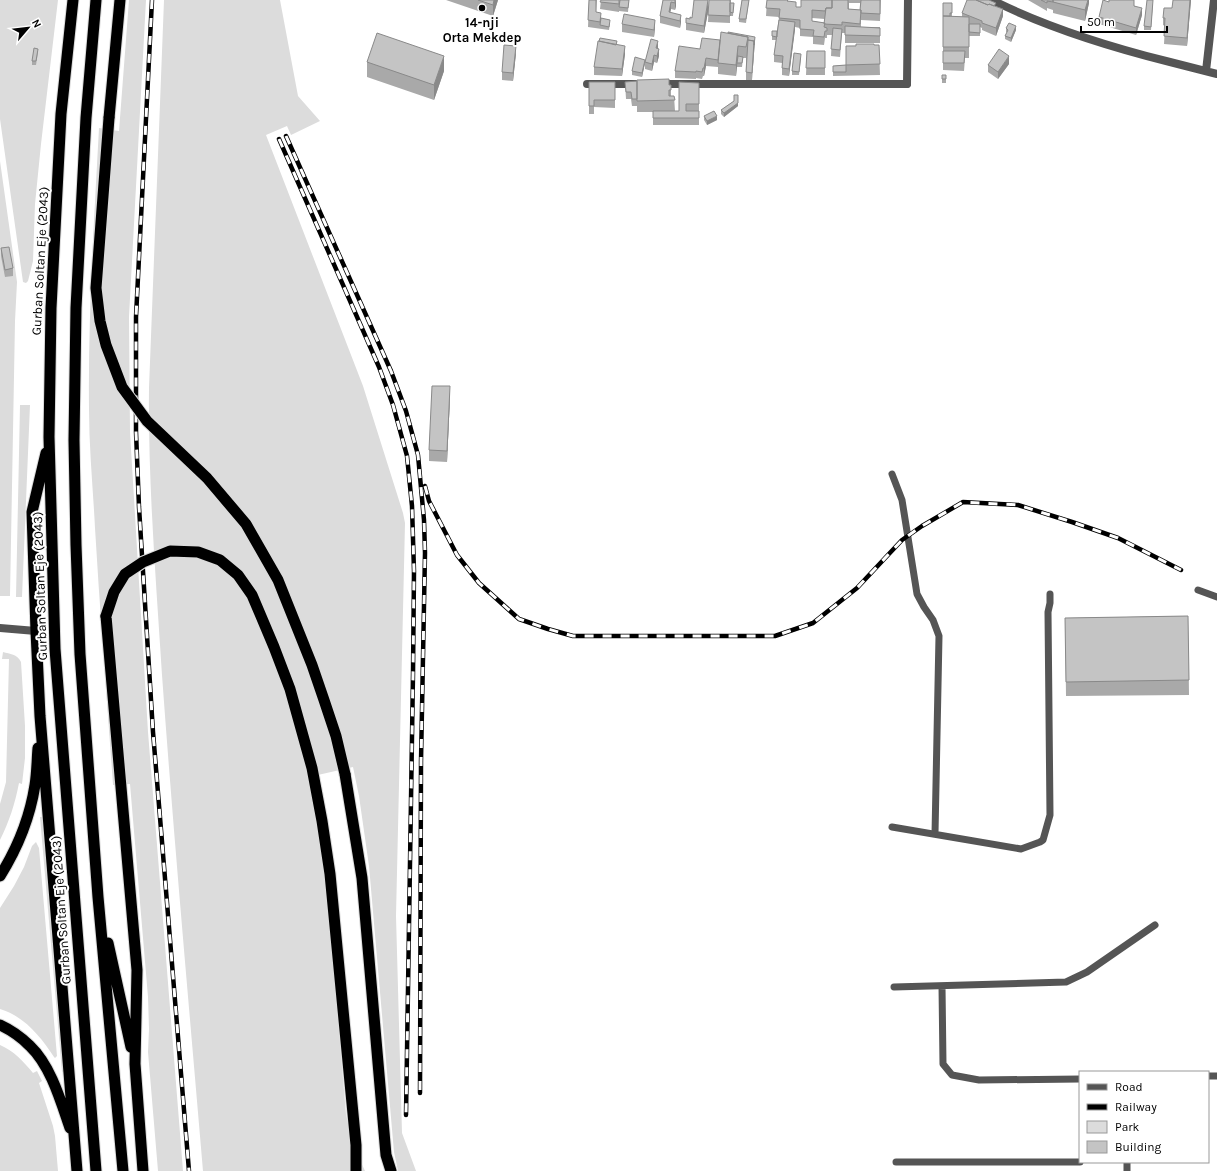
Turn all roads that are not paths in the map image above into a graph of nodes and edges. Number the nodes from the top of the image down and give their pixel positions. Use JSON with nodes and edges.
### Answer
{"nodes":[{"id":1,"x":73,"y":0,"type":"edge"},
{"id":2,"x":96,"y":0,"type":"edge"},
{"id":3,"x":120,"y":0,"type":"edge"},
{"id":4,"x":908,"y":0,"type":"edge"},
{"id":5,"x":992,"y":0,"type":"edge"},
{"id":6,"x":1214,"y":0,"type":"edge"},
{"id":7,"x":1206,"y":71,"type":"junction"},
{"id":8,"x":1217,"y":74,"type":"edge"},
{"id":9,"x":588,"y":84,"type":"edge"},
{"id":10,"x":49,"y":437,"type":"junction"},
{"id":11,"x":892,"y":474,"type":"dead end"},
{"id":12,"x":1198,"y":590,"type":"dead end"},
{"id":13,"x":1050,"y":594,"type":"dead end"},
{"id":14,"x":1217,"y":597,"type":"edge"},
{"id":15,"x":0,"y":628,"type":"edge"},
{"id":16,"x":36,"y":630,"type":"junction"},
{"id":17,"x":40,"y":716,"type":"junction"},
{"id":18,"x":892,"y":827,"type":"dead end"},
{"id":19,"x":935,"y":834,"type":"junction"},
{"id":20,"x":0,"y":876,"type":"edge"},
{"id":21,"x":98,"y":897,"type":"junction"},
{"id":22,"x":1154,"y":925,"type":"dead end"},
{"id":23,"x":942,"y":986,"type":"junction"},
{"id":24,"x":894,"y":987,"type":"dead end"},
{"id":25,"x":0,"y":1025,"type":"edge"},
{"id":26,"x":135,"y":1064,"type":"junction"},
{"id":27,"x":1079,"y":1079,"type":"edge"},
{"id":28,"x":75,"y":1146,"type":"junction"},
{"id":29,"x":896,"y":1162,"type":"dead end"},
{"id":30,"x":1079,"y":1162,"type":"edge"},
{"id":31,"x":77,"y":1171,"type":"edge"},
{"id":32,"x":96,"y":1171,"type":"edge"},
{"id":33,"x":123,"y":1171,"type":"edge"},
{"id":34,"x":143,"y":1171,"type":"edge"},
{"id":35,"x":356,"y":1171,"type":"edge"},
{"id":36,"x":391,"y":1171,"type":"edge"}],
"edges":[{"from":1,"to":10,"type":"highway","name":"Gurban Soltan Eje (2043)"},
{"from":2,"to":21,"type":"highway"},
{"from":3,"to":36,"type":"highway","bridge":true},
{"from":4,"to":9,"type":"street"},
{"from":5,"to":7,"type":"street"},
{"from":6,"to":7,"type":"street"},
{"from":7,"to":8,"type":"street"},
{"from":10,"to":16,"type":"highway"},
{"from":10,"to":32,"type":"highway","name":"Gurban Soltan Eje (2043)"},
{"from":11,"to":19,"type":"lane"},
{"from":12,"to":14,"type":"lane"},
{"from":13,"to":19,"type":"lane"},
{"from":15,"to":16,"type":"street"},
{"from":16,"to":17,"type":"highway"},
{"from":17,"to":20,"type":"highway"},
{"from":17,"to":28,"type":"highway"},
{"from":18,"to":19,"type":"lane"},
{"from":21,"to":26,"type":"highway"},
{"from":21,"to":33,"type":"highway"},
{"from":22,"to":23,"type":"lane"},
{"from":23,"to":24,"type":"lane"},
{"from":23,"to":27,"type":"lane"},
{"from":25,"to":28,"type":"highway"},
{"from":26,"to":34,"type":"highway"},
{"from":26,"to":35,"type":"highway","bridge":true},
{"from":28,"to":31,"type":"highway"},
{"from":29,"to":30,"type":"lane"}]}
